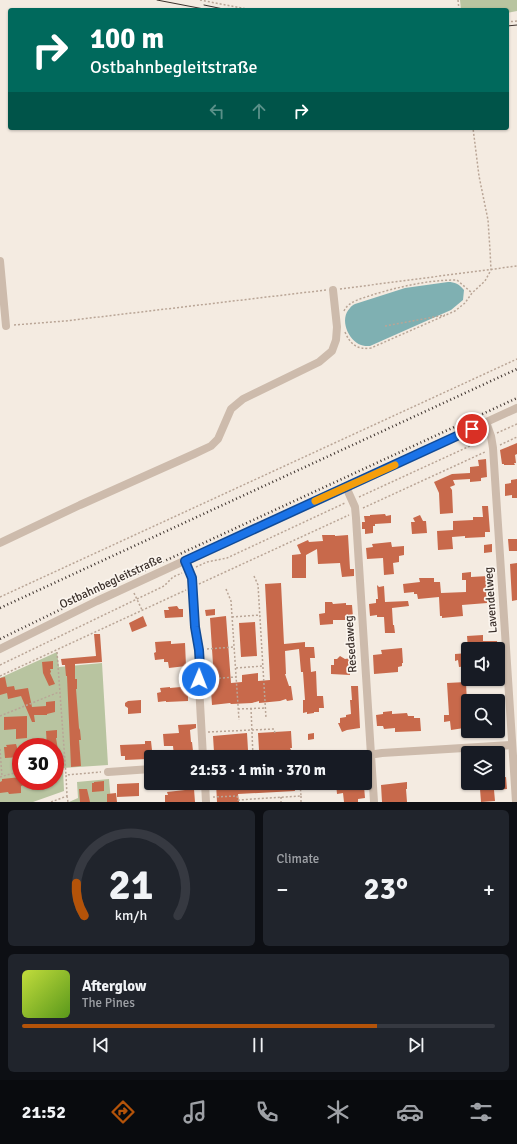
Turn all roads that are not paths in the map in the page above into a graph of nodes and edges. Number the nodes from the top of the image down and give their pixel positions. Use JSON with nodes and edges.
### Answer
{"nodes":[{"id":1,"x":0,"y":262,"type":"edge"},
{"id":2,"x":333,"y":290,"type":"road end"},
{"id":3,"x":6,"y":326,"type":"road end"},
{"id":4,"x":517,"y":408,"type":"edge"},
{"id":5,"x":486,"y":422,"type":"junction"},
{"id":6,"x":346,"y":487,"type":"junction"},
{"id":7,"x":0,"y":543,"type":"edge"},
{"id":8,"x":185,"y":561,"type":"junction"},
{"id":9,"x":0,"y":649,"type":"edge"},
{"id":10,"x":512,"y":745,"type":"junction"},
{"id":11,"x":203,"y":750,"type":"edge"},
{"id":12,"x":371,"y":750,"type":"edge"},
{"id":13,"x":372,"y":755,"type":"edge"},
{"id":14,"x":144,"y":769,"type":"edge"},
{"id":15,"x":372,"y":771,"type":"edge"},
{"id":16,"x":108,"y":772,"type":"road end"},
{"id":17,"x":207,"y":790,"type":"edge"},
{"id":18,"x":209,"y":800,"type":"edge"},
{"id":19,"x":374,"y":802,"type":"edge"},
{"id":20,"x":516,"y":802,"type":"edge"}],
"edges":[{"from":1,"to":3,"type":"street"},
{"from":2,"to":7,"type":"street"},
{"from":4,"to":5,"type":"street","name":"Ostbahnbegleitstraße"},
{"from":5,"to":6,"type":"street","name":"Ostbahnbegleitstraße"},
{"from":5,"to":10,"type":"street","name":"Lavendelweg"},
{"from":6,"to":8,"type":"street","name":"Ostbahnbegleitstraße"},
{"from":6,"to":12,"type":"street","name":"Resedaweg"},
{"from":8,"to":9,"type":"street","name":"Ostbahnbegleitstraße"},
{"from":8,"to":11,"type":"street"},
{"from":10,"to":13,"type":"street"},
{"from":10,"to":20,"type":"street","name":"Lavendelweg"},
{"from":14,"to":16,"type":"street"},
{"from":15,"to":19,"type":"street","name":"Resedaweg"},
{"from":17,"to":18,"type":"street"}]}
